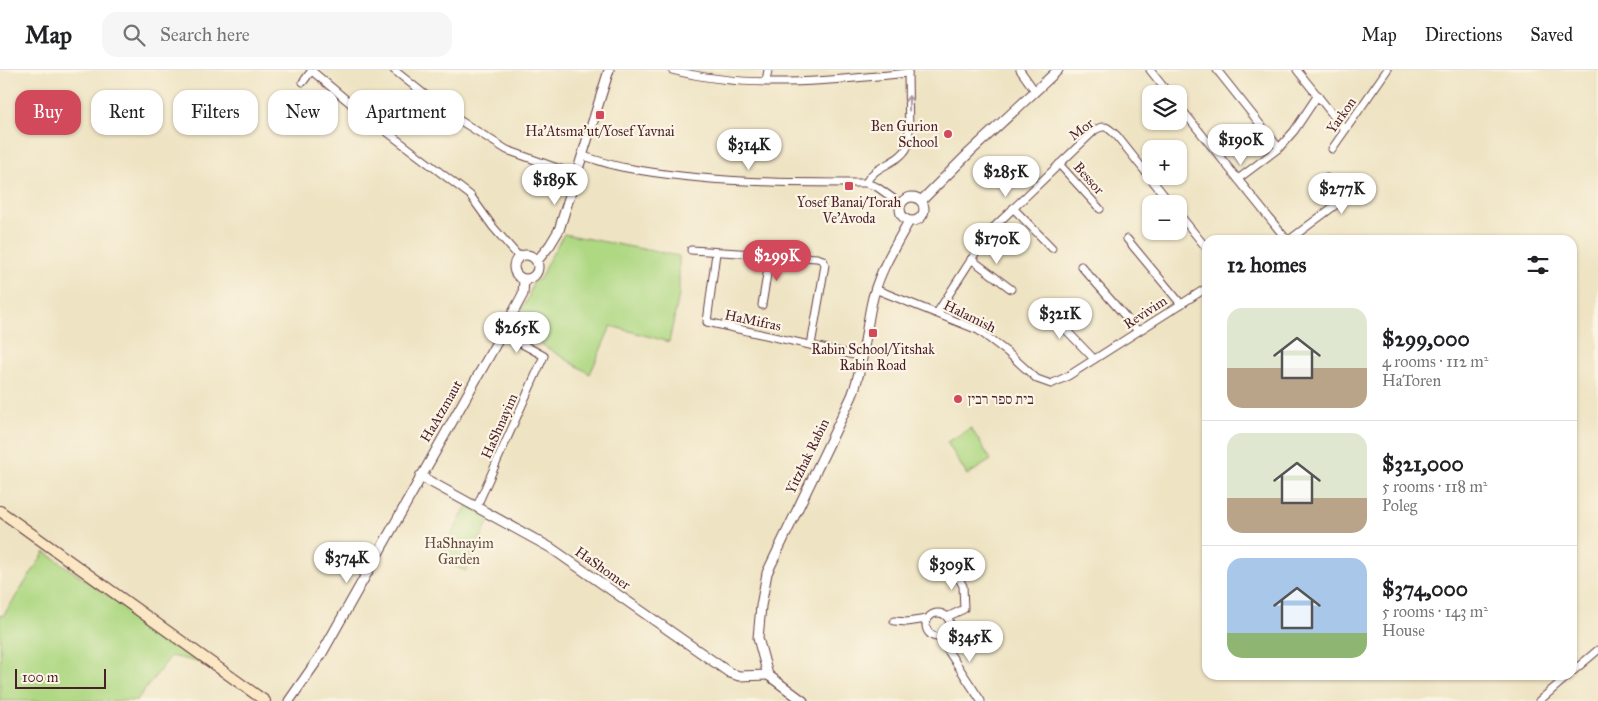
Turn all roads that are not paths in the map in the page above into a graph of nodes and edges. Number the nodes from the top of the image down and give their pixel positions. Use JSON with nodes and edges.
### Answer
{"nodes":[{"id":1,"x":312,"y":70,"type":"edge"},
{"id":2,"x":394,"y":70,"type":"edge"},
{"id":3,"x":609,"y":70,"type":"edge"},
{"id":4,"x":672,"y":70,"type":"edge"},
{"id":5,"x":768,"y":70,"type":"edge"},
{"id":6,"x":1020,"y":70,"type":"edge"},
{"id":7,"x":1058,"y":70,"type":"edge"},
{"id":8,"x":1150,"y":70,"type":"edge"},
{"id":9,"x":1217,"y":70,"type":"edge"},
{"id":10,"x":1297,"y":70,"type":"edge"},
{"id":11,"x":1387,"y":70,"type":"edge"},
{"id":12,"x":908,"y":72,"type":"edge"},
{"id":13,"x":766,"y":81,"type":"junction"},
{"id":14,"x":303,"y":82,"type":"dead end"},
{"id":15,"x":1162,"y":85,"type":"edge"},
{"id":16,"x":1035,"y":91,"type":"junction"},
{"id":17,"x":1318,"y":95,"type":"junction"},
{"id":18,"x":1187,"y":116,"type":"edge"},
{"id":19,"x":1345,"y":130,"type":"junction"},
{"id":20,"x":1279,"y":148,"type":"junction"},
{"id":21,"x":1332,"y":149,"type":"dead end"},
{"id":22,"x":583,"y":156,"type":"junction"},
{"id":23,"x":1060,"y":164,"type":"junction"},
{"id":24,"x":577,"y":175,"type":"junction"},
{"id":25,"x":1327,"y":178,"type":"dead end"},
{"id":26,"x":1238,"y":179,"type":"junction"},
{"id":27,"x":866,"y":183,"type":"junction"},
{"id":28,"x":1164,"y":195,"type":"edge"},
{"id":29,"x":921,"y":201,"type":"junction"},
{"id":30,"x":901,"y":204,"type":"junction"},
{"id":31,"x":1013,"y":208,"type":"junction"},
{"id":32,"x":1100,"y":209,"type":"dead end"},
{"id":33,"x":909,"y":222,"type":"junction"},
{"id":34,"x":1187,"y":224,"type":"edge"},
{"id":35,"x":1284,"y":235,"type":"edge"},
{"id":36,"x":1295,"y":235,"type":"edge"},
{"id":37,"x":1127,"y":240,"type":"dead end"},
{"id":38,"x":1202,"y":243,"type":"edge"},
{"id":39,"x":1052,"y":248,"type":"dead end"},
{"id":40,"x":691,"y":250,"type":"dead end"},
{"id":41,"x":716,"y":252,"type":"junction"},
{"id":42,"x":770,"y":256,"type":"junction"},
{"id":43,"x":519,"y":257,"type":"junction"},
{"id":44,"x":971,"y":259,"type":"junction"},
{"id":45,"x":537,"y":261,"type":"junction"},
{"id":46,"x":1082,"y":266,"type":"dead end"},
{"id":47,"x":524,"y":280,"type":"junction"},
{"id":48,"x":876,"y":289,"type":"junction"},
{"id":49,"x":1011,"y":289,"type":"dead end"},
{"id":50,"x":1202,"y":291,"type":"edge"},
{"id":51,"x":1181,"y":304,"type":"junction"},
{"id":52,"x":762,"y":305,"type":"dead end"},
{"id":53,"x":1042,"y":305,"type":"dead end"},
{"id":54,"x":937,"y":314,"type":"junction"},
{"id":55,"x":1138,"y":331,"type":"junction"},
{"id":56,"x":502,"y":334,"type":"junction"},
{"id":57,"x":811,"y":345,"type":"junction"},
{"id":58,"x":863,"y":357,"type":"junction"},
{"id":59,"x":1094,"y":359,"type":"junction"},
{"id":60,"x":1044,"y":382,"type":"joint"},
{"id":61,"x":420,"y":476,"type":"junction"},
{"id":62,"x":477,"y":506,"type":"junction"},
{"id":63,"x":0,"y":511,"type":"edge"},
{"id":64,"x":952,"y":565,"type":"dead end"},
{"id":65,"x":947,"y":617,"type":"junction"},
{"id":66,"x":927,"y":619,"type":"junction"},
{"id":67,"x":894,"y":621,"type":"dead end"},
{"id":68,"x":939,"y":637,"type":"junction"},
{"id":69,"x":1598,"y":650,"type":"edge"},
{"id":70,"x":1577,"y":668,"type":"edge"},
{"id":71,"x":768,"y":675,"type":"junction"},
{"id":72,"x":1563,"y":680,"type":"edge"},
{"id":73,"x":791,"y":698,"type":"edge"},
{"id":74,"x":265,"y":701,"type":"edge"},
{"id":75,"x":289,"y":701,"type":"edge"},
{"id":76,"x":803,"y":701,"type":"edge"},
{"id":77,"x":980,"y":701,"type":"edge"},
{"id":78,"x":1539,"y":701,"type":"edge"}],
"edges":[{"from":1,"to":14,"type":"street"},
{"from":1,"to":43,"type":"street"},
{"from":2,"to":24,"type":"street"},
{"from":3,"to":22,"type":"street"},
{"from":4,"to":13,"type":"street"},
{"from":5,"to":13,"type":"street"},
{"from":6,"to":16,"type":"street"},
{"from":7,"to":16,"type":"street"},
{"from":8,"to":15,"type":"street"},
{"from":9,"to":20,"type":"street"},
{"from":10,"to":17,"type":"street"},
{"from":11,"to":19,"type":"street","name":"Yarkon"},
{"from":12,"to":13,"type":"street"},
{"from":27,"to":12,"type":"street","one_way":true},
{"from":16,"to":29,"type":"street"},
{"from":17,"to":19,"type":"street"},
{"from":17,"to":20,"type":"street"},
{"from":18,"to":26,"type":"street"},
{"from":19,"to":21,"type":"street","name":"Yarkon"},
{"from":20,"to":26,"type":"street"},
{"from":22,"to":24,"type":"street"},
{"from":22,"to":27,"type":"street"},
{"from":23,"to":28,"type":"street","name":"Mor"},
{"from":23,"to":31,"type":"street","name":"Mor"},
{"from":23,"to":32,"type":"street","name":"Bessor"},
{"from":24,"to":45,"type":"street"},
{"from":25,"to":36,"type":"street"},
{"from":26,"to":35,"type":"street"},
{"from":27,"to":30,"type":"street"},
{"from":29,"to":30,"type":"street"},
{"from":29,"to":33,"type":"street"},
{"from":30,"to":33,"type":"street"},
{"from":31,"to":39,"type":"street"},
{"from":31,"to":44,"type":"street","name":"Mor"},
{"from":33,"to":48,"type":"street","name":"Yitzhak Rabin"},
{"from":34,"to":38,"type":"street"},
{"from":37,"to":51,"type":"street"},
{"from":40,"to":41,"type":"street"},
{"from":41,"to":42,"type":"street"},
{"from":41,"to":57,"type":"street","name":"HaMifras"},
{"from":42,"to":52,"type":"street"},
{"from":42,"to":57,"type":"street"},
{"from":43,"to":45,"type":"street"},
{"from":43,"to":47,"type":"street"},
{"from":44,"to":49,"type":"street"},
{"from":44,"to":54,"type":"street","name":"Mor"},
{"from":45,"to":47,"type":"street"},
{"from":46,"to":55,"type":"street"},
{"from":47,"to":56,"type":"street","name":"HaAtzmaut"},
{"from":48,"to":54,"type":"street","name":"Halamish"},
{"from":48,"to":58,"type":"street","name":"Yitzhak Rabin"},
{"from":50,"to":51,"type":"street","name":"Revivim"},
{"from":51,"to":55,"type":"street","name":"Revivim"},
{"from":53,"to":59,"type":"street"},
{"from":54,"to":60,"type":"street","name":"Halamish"},
{"from":55,"to":59,"type":"street","name":"Revivim"},
{"from":56,"to":61,"type":"street","name":"HaAtzmaut"},
{"from":56,"to":62,"type":"street","name":"HaShnayim"},
{"from":57,"to":58,"type":"street","name":"HaMifras"},
{"from":58,"to":71,"type":"street","name":"Yitzhak Rabin"},
{"from":59,"to":60,"type":"street","name":"Revivim"},
{"from":61,"to":62,"type":"street","name":"HaShomer"},
{"from":61,"to":75,"type":"street","name":"HaAtzmaut"},
{"from":62,"to":71,"type":"street","name":"HaShomer"},
{"from":63,"to":74,"type":"main road"},
{"from":64,"to":65,"type":"street"},
{"from":65,"to":66,"type":"street"},
{"from":65,"to":68,"type":"street"},
{"from":66,"to":67,"type":"street"},
{"from":66,"to":68,"type":"street"},
{"from":68,"to":77,"type":"street"},
{"from":69,"to":70,"type":"street"},
{"from":71,"to":73,"type":"street"},
{"from":72,"to":78,"type":"street"},
{"from":73,"to":76,"type":"street"}]}
